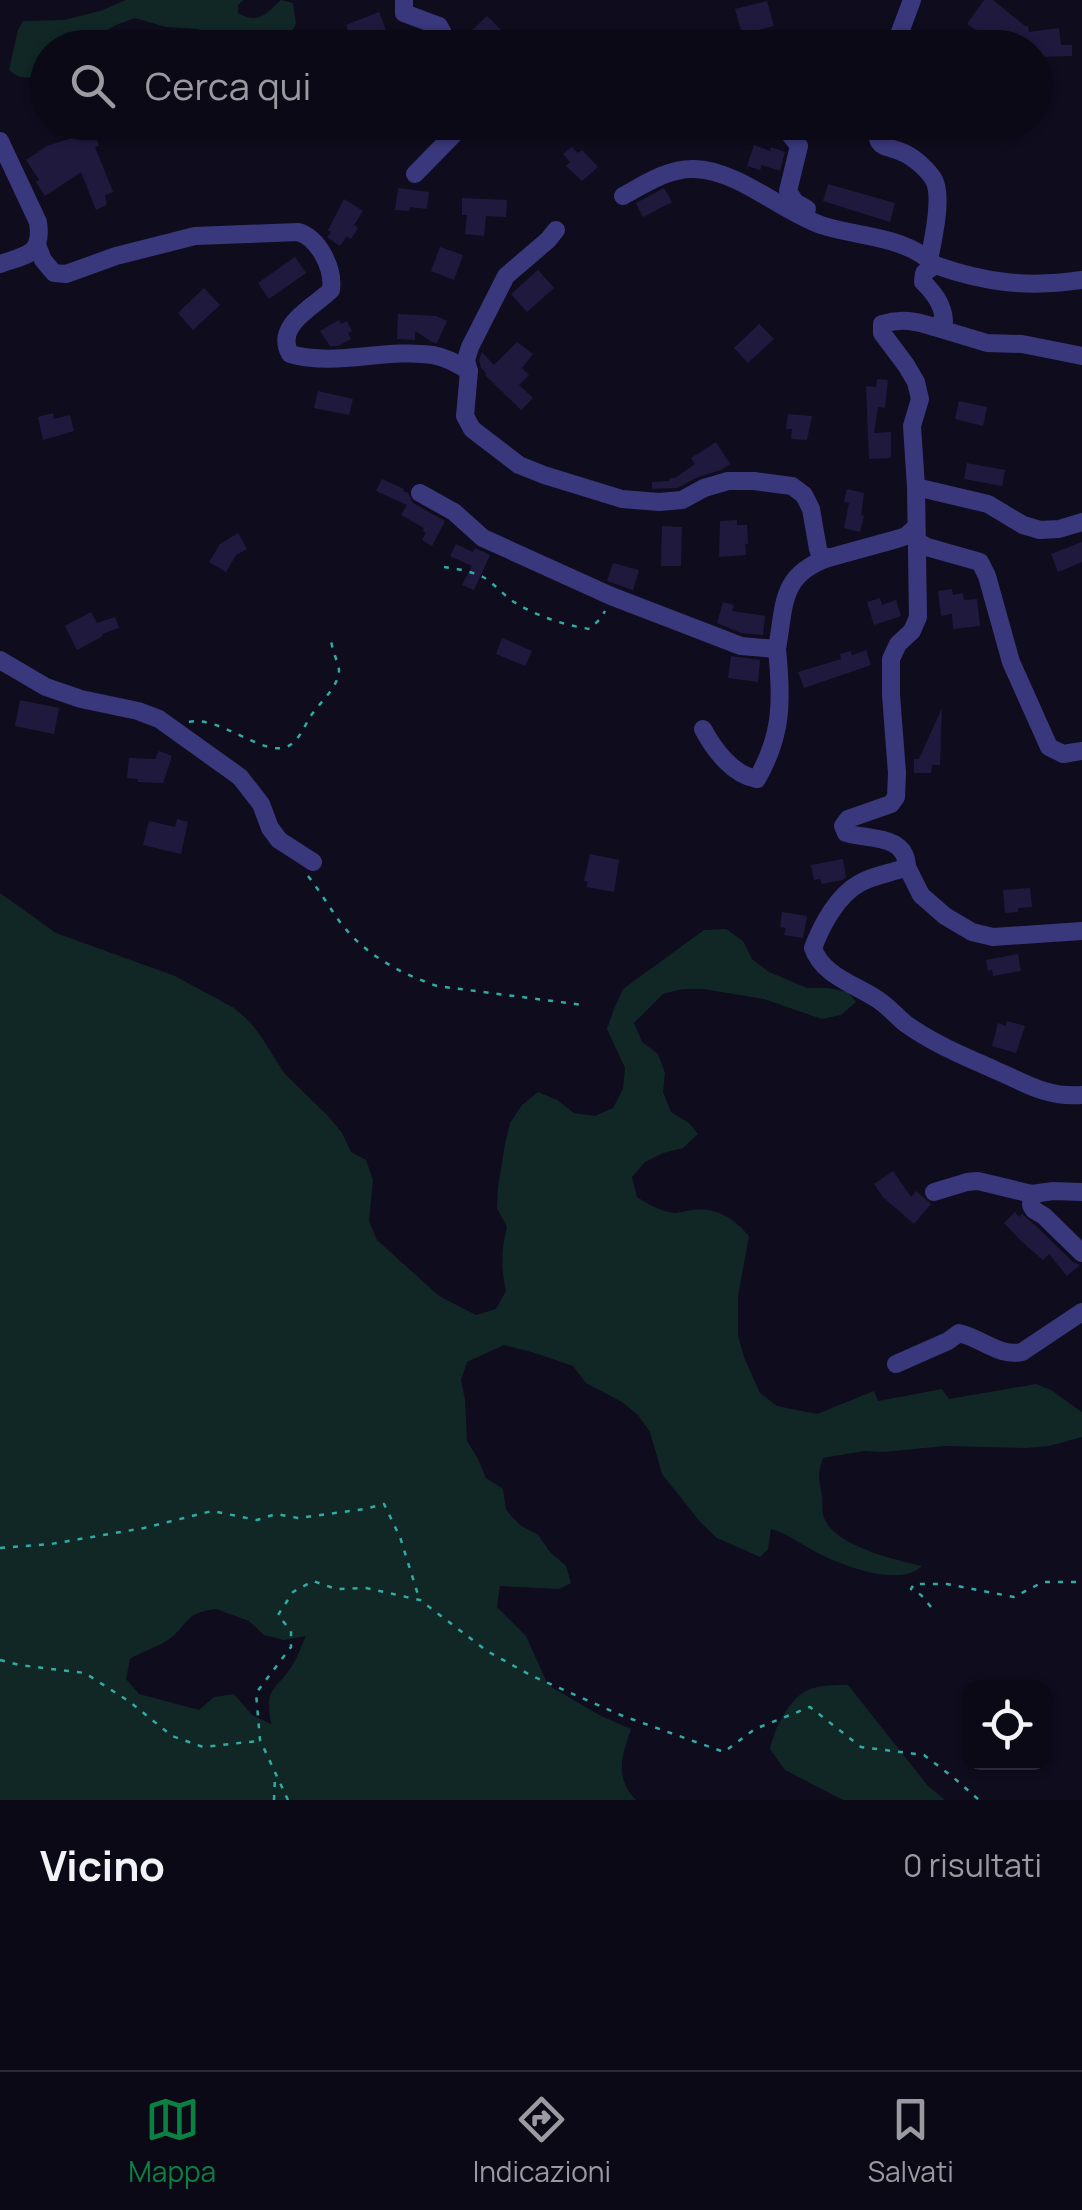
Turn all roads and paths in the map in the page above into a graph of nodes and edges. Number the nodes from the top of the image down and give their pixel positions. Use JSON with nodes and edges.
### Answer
{"nodes":[{"id":1,"x":404,"y":0,"type":"edge"},
{"id":2,"x":912,"y":0,"type":"edge"},
{"id":3,"x":441,"y":30,"type":"edge"},
{"id":4,"x":901,"y":30,"type":"edge"},
{"id":5,"x":450,"y":140,"type":"edge"},
{"id":6,"x":794,"y":140,"type":"edge"},
{"id":7,"x":878,"y":140,"type":"edge"},
{"id":8,"x":0,"y":142,"type":"edge"},
{"id":9,"x":415,"y":174,"type":"dead end"},
{"id":10,"x":623,"y":196,"type":"dead end"},
{"id":11,"x":556,"y":230,"type":"dead end"},
{"id":12,"x":851,"y":232,"type":"junction"},
{"id":13,"x":37,"y":245,"type":"junction"},
{"id":14,"x":932,"y":263,"type":"junction"},
{"id":15,"x":0,"y":264,"type":"edge"},
{"id":16,"x":1082,"y":280,"type":"edge"},
{"id":17,"x":934,"y":327,"type":"junction"},
{"id":18,"x":1082,"y":356,"type":"edge"},
{"id":19,"x":468,"y":371,"type":"junction"},
{"id":20,"x":916,"y":487,"type":"junction"},
{"id":21,"x":420,"y":493,"type":"dead end"},
{"id":22,"x":1082,"y":522,"type":"edge"},
{"id":23,"x":915,"y":534,"type":"junction"},
{"id":24,"x":828,"y":558,"type":"junction"},
{"id":25,"x":444,"y":567,"type":"dead end"},
{"id":26,"x":611,"y":596,"type":"junction"},
{"id":27,"x":331,"y":640,"type":"dead end"},
{"id":28,"x":777,"y":648,"type":"junction"},
{"id":29,"x":0,"y":660,"type":"edge"},
{"id":30,"x":168,"y":724,"type":"junction"},
{"id":31,"x":703,"y":728,"type":"dead end"},
{"id":32,"x":1082,"y":751,"type":"edge"},
{"id":33,"x":308,"y":866,"type":"joint"},
{"id":34,"x":907,"y":866,"type":"junction"},
{"id":35,"x":1082,"y":930,"type":"edge"},
{"id":36,"x":583,"y":1006,"type":"dead end"},
{"id":37,"x":1082,"y":1095,"type":"edge"},
{"id":38,"x":934,"y":1192,"type":"dead end"},
{"id":39,"x":1082,"y":1192,"type":"edge"},
{"id":40,"x":1032,"y":1194,"type":"junction"},
{"id":41,"x":1082,"y":1254,"type":"edge"},
{"id":42,"x":1082,"y":1312,"type":"edge"},
{"id":43,"x":896,"y":1364,"type":"dead end"},
{"id":44,"x":0,"y":1548,"type":"edge"},
{"id":45,"x":1082,"y":1582,"type":"edge"},
{"id":46,"x":420,"y":1600,"type":"junction"},
{"id":47,"x":931,"y":1608,"type":"dead end"},
{"id":48,"x":0,"y":1660,"type":"edge"},
{"id":49,"x":260,"y":1740,"type":"junction"},
{"id":50,"x":275,"y":1772,"type":"junction"},
{"id":51,"x":274,"y":1800,"type":"edge"},
{"id":52,"x":288,"y":1800,"type":"edge"},
{"id":53,"x":979,"y":1800,"type":"edge"}],
"edges":[{"from":1,"to":3,"type":"street"},
{"from":2,"to":4,"type":"street"},
{"from":5,"to":9,"type":"street"},
{"from":6,"to":12,"type":"street"},
{"from":7,"to":14,"type":"street"},
{"from":8,"to":13,"type":"street"},
{"from":10,"to":12,"type":"street"},
{"from":11,"to":19,"type":"street"},
{"from":12,"to":14,"type":"street"},
{"from":13,"to":15,"type":"street"},
{"from":13,"to":19,"type":"street"},
{"from":14,"to":16,"type":"street"},
{"from":14,"to":17,"type":"street"},
{"from":17,"to":18,"type":"street"},
{"from":17,"to":20,"type":"street"},
{"from":19,"to":24,"type":"street"},
{"from":20,"to":22,"type":"street"},
{"from":20,"to":23,"type":"street"},
{"from":21,"to":26,"type":"street"},
{"from":23,"to":24,"type":"street"},
{"from":23,"to":32,"type":"street"},
{"from":23,"to":34,"type":"street"},
{"from":24,"to":28,"type":"street"},
{"from":25,"to":26,"type":"path"},
{"from":26,"to":28,"type":"street"},
{"from":27,"to":30,"type":"path"},
{"from":28,"to":31,"type":"street"},
{"from":29,"to":30,"type":"street"},
{"from":30,"to":33,"type":"street"},
{"from":33,"to":36,"type":"path"},
{"from":34,"to":35,"type":"street"},
{"from":34,"to":37,"type":"street"},
{"from":38,"to":40,"type":"street"},
{"from":39,"to":40,"type":"street"},
{"from":40,"to":41,"type":"street"},
{"from":42,"to":43,"type":"street"},
{"from":44,"to":46,"type":"path"},
{"from":45,"to":47,"type":"path"},
{"from":46,"to":49,"type":"path"},
{"from":46,"to":53,"type":"path"},
{"from":48,"to":49,"type":"path"},
{"from":49,"to":50,"type":"path"},
{"from":50,"to":51,"type":"path"},
{"from":50,"to":52,"type":"path"}]}
